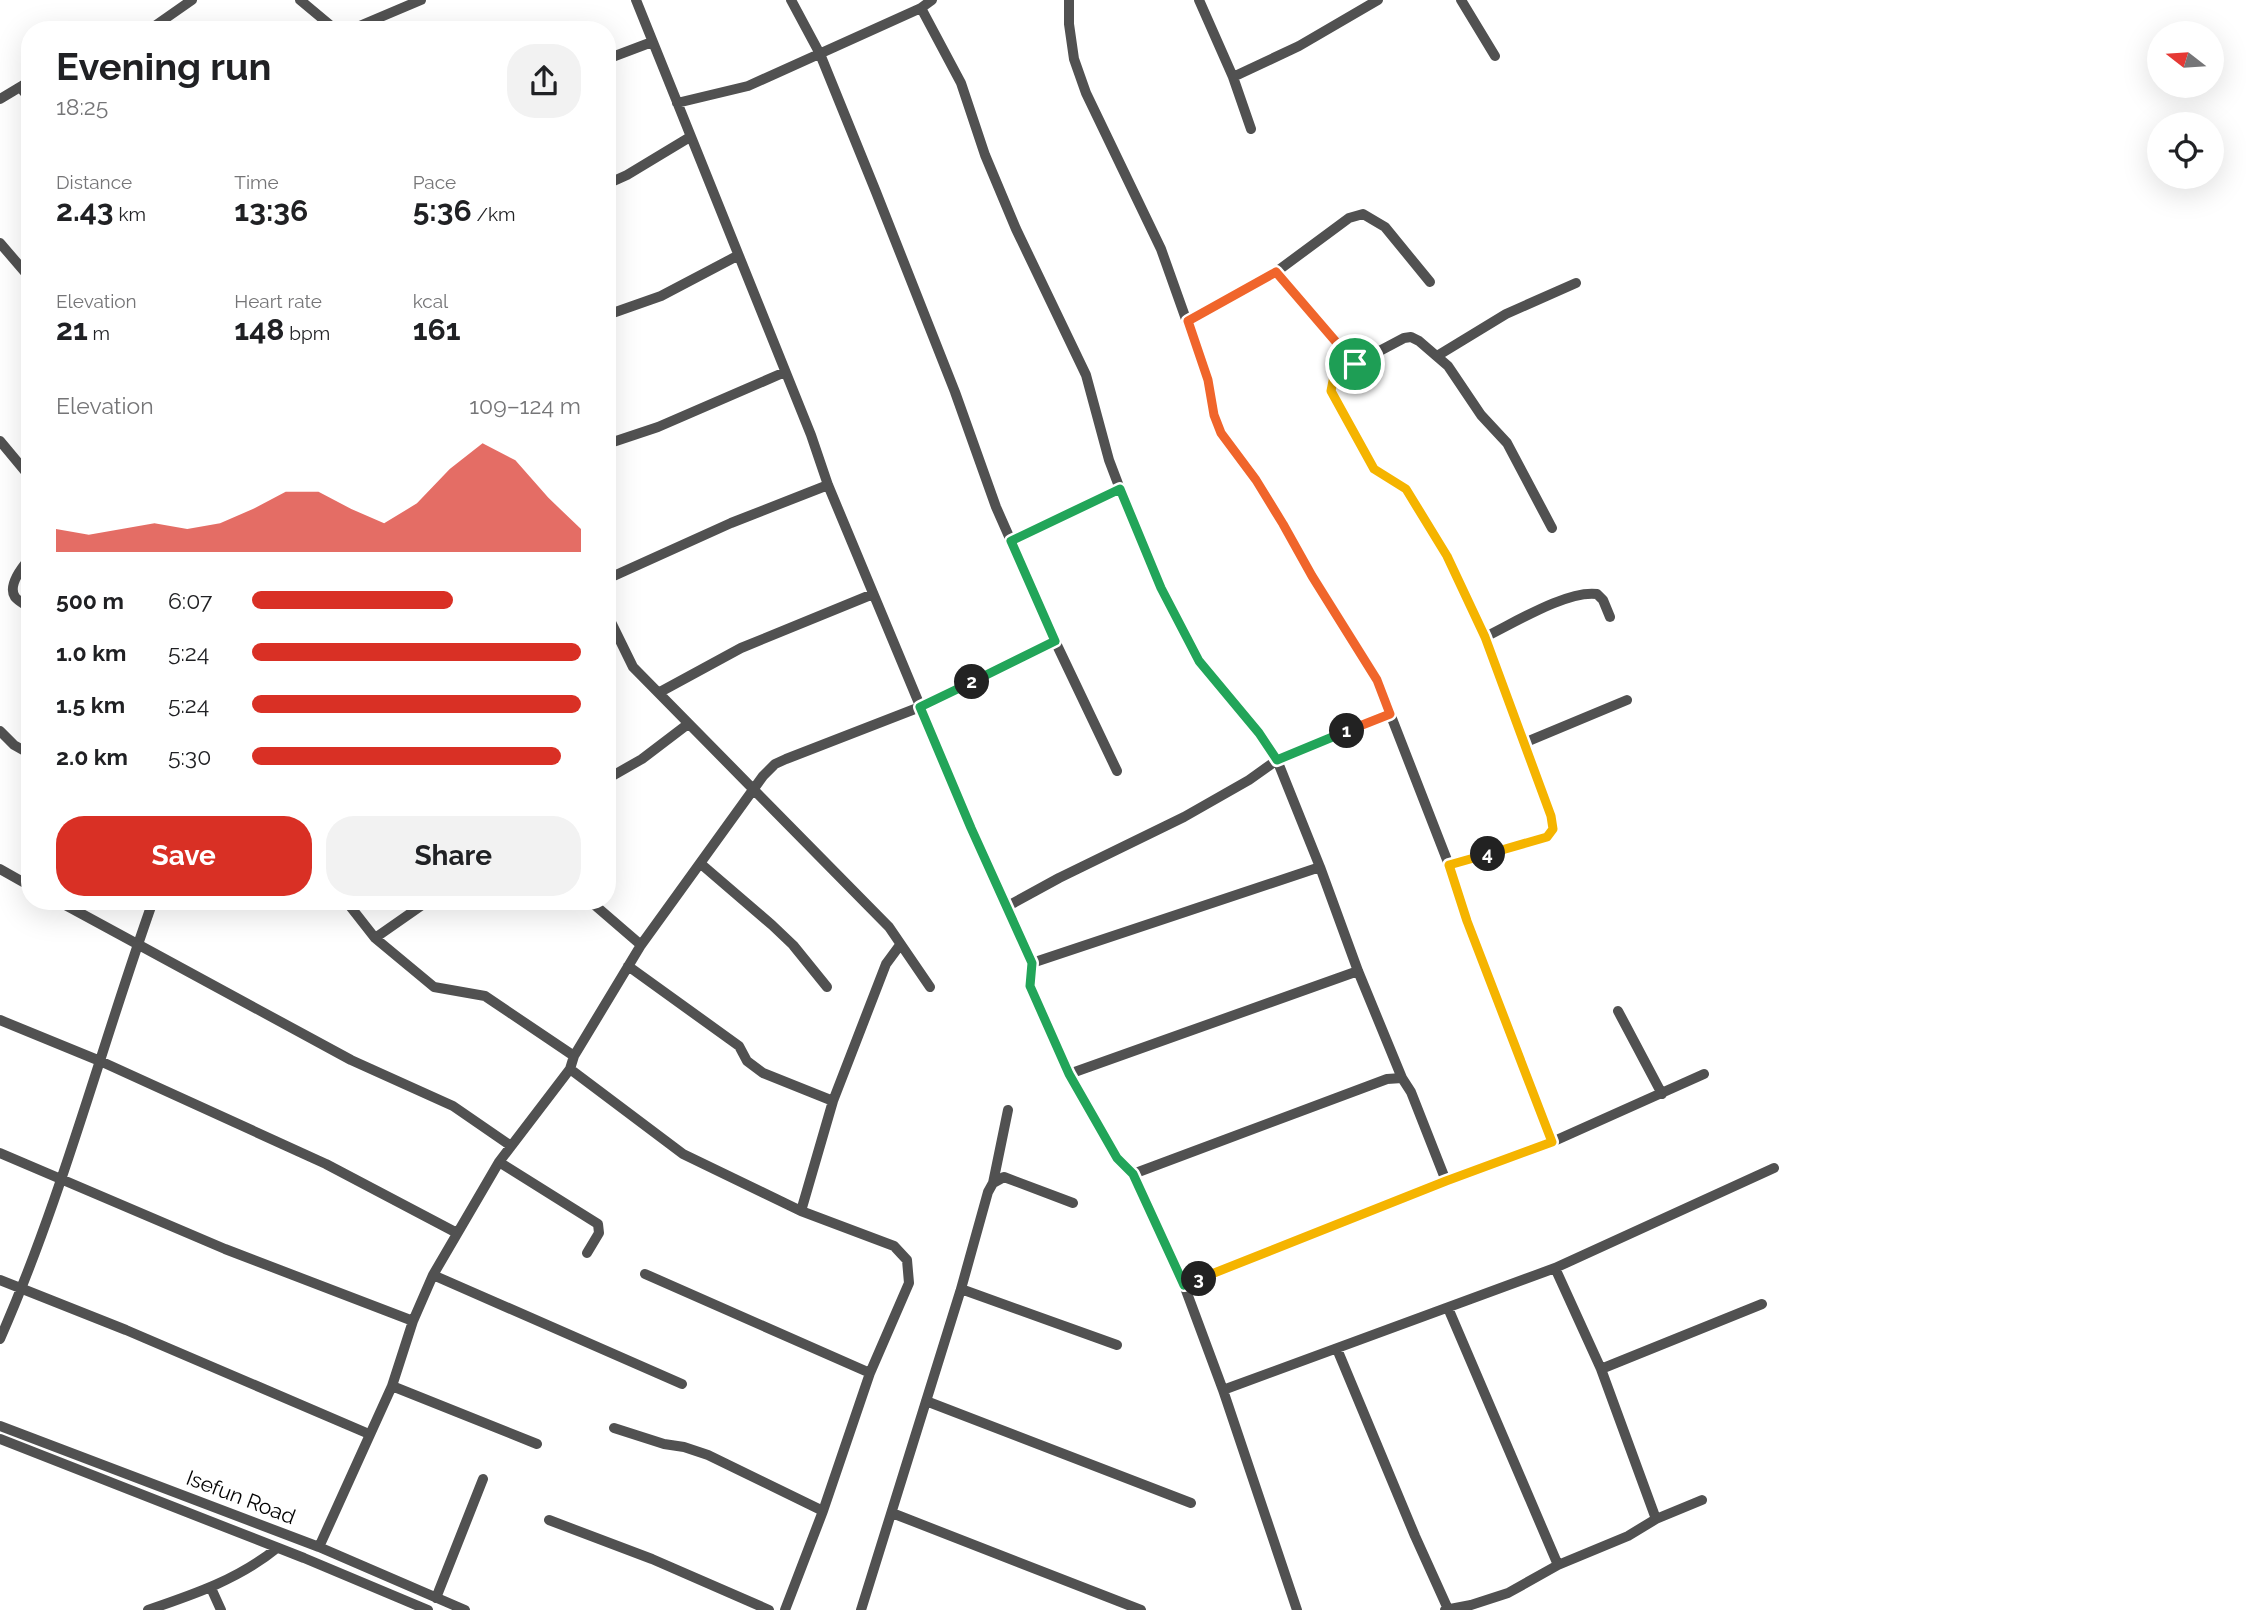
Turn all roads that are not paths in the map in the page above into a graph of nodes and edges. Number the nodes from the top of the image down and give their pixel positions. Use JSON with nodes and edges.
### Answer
{"nodes":[{"id":1,"x":192,"y":0,"type":"edge"},
{"id":2,"x":300,"y":0,"type":"edge"},
{"id":3,"x":421,"y":0,"type":"edge"},
{"id":4,"x":636,"y":0,"type":"edge"},
{"id":5,"x":791,"y":0,"type":"edge"},
{"id":6,"x":932,"y":0,"type":"edge"},
{"id":7,"x":1070,"y":0,"type":"edge"},
{"id":8,"x":1199,"y":0,"type":"edge"},
{"id":9,"x":1378,"y":0,"type":"edge"},
{"id":10,"x":1461,"y":0,"type":"edge"},
{"id":11,"x":921,"y":8,"type":"junction"},
{"id":12,"x":162,"y":21,"type":"edge"},
{"id":13,"x":325,"y":21,"type":"edge"},
{"id":14,"x":371,"y":21,"type":"edge"},
{"id":15,"x":652,"y":42,"type":"junction"},
{"id":16,"x":820,"y":54,"type":"junction"},
{"id":17,"x":616,"y":56,"type":"edge"},
{"id":18,"x":1495,"y":56,"type":"dead end"},
{"id":19,"x":1233,"y":77,"type":"junction"},
{"id":20,"x":21,"y":86,"type":"edge"},
{"id":21,"x":0,"y":99,"type":"edge"},
{"id":22,"x":677,"y":103,"type":"junction"},
{"id":23,"x":1251,"y":129,"type":"dead end"},
{"id":24,"x":690,"y":137,"type":"junction"},
{"id":25,"x":616,"y":180,"type":"edge"},
{"id":26,"x":0,"y":243,"type":"edge"},
{"id":27,"x":737,"y":256,"type":"junction"},
{"id":28,"x":21,"y":268,"type":"edge"},
{"id":29,"x":1276,"y":272,"type":"junction"},
{"id":30,"x":1430,"y":282,"type":"dead end"},
{"id":31,"x":1576,"y":283,"type":"dead end"},
{"id":32,"x":616,"y":312,"type":"edge"},
{"id":33,"x":1188,"y":321,"type":"junction"},
{"id":34,"x":1437,"y":356,"type":"junction"},
{"id":35,"x":1355,"y":364,"type":"junction"},
{"id":36,"x":785,"y":372,"type":"junction"},
{"id":37,"x":0,"y":441,"type":"edge"},
{"id":38,"x":616,"y":441,"type":"edge"},
{"id":39,"x":21,"y":466,"type":"edge"},
{"id":40,"x":828,"y":485,"type":"junction"},
{"id":41,"x":1120,"y":489,"type":"junction"},
{"id":42,"x":1552,"y":528,"type":"dead end"},
{"id":43,"x":1011,"y":541,"type":"junction"},
{"id":44,"x":21,"y":571,"type":"edge"},
{"id":45,"x":616,"y":575,"type":"edge"},
{"id":46,"x":873,"y":594,"type":"junction"},
{"id":47,"x":21,"y":601,"type":"edge"},
{"id":48,"x":1611,"y":617,"type":"dead end"},
{"id":49,"x":616,"y":635,"type":"edge"},
{"id":50,"x":1485,"y":637,"type":"junction"},
{"id":51,"x":1055,"y":641,"type":"junction"},
{"id":52,"x":660,"y":692,"type":"junction"},
{"id":53,"x":1627,"y":700,"type":"dead end"},
{"id":54,"x":920,"y":707,"type":"junction"},
{"id":55,"x":1390,"y":714,"type":"junction"},
{"id":56,"x":688,"y":724,"type":"junction"},
{"id":57,"x":0,"y":731,"type":"edge"},
{"id":58,"x":1524,"y":743,"type":"junction"},
{"id":59,"x":21,"y":749,"type":"edge"},
{"id":60,"x":1277,"y":760,"type":"junction"},
{"id":61,"x":1117,"y":771,"type":"dead end"},
{"id":62,"x":616,"y":774,"type":"edge"},
{"id":63,"x":753,"y":790,"type":"junction"},
{"id":64,"x":701,"y":864,"type":"junction"},
{"id":65,"x":1449,"y":865,"type":"junction"},
{"id":66,"x":1320,"y":867,"type":"junction"},
{"id":67,"x":0,"y":869,"type":"edge"},
{"id":68,"x":21,"y":881,"type":"edge"},
{"id":69,"x":1006,"y":907,"type":"junction"},
{"id":70,"x":75,"y":910,"type":"edge"},
{"id":71,"x":150,"y":910,"type":"edge"},
{"id":72,"x":353,"y":910,"type":"edge"},
{"id":73,"x":415,"y":910,"type":"edge"},
{"id":74,"x":600,"y":910,"type":"edge"},
{"id":75,"x":375,"y":938,"type":"junction"},
{"id":76,"x":138,"y":944,"type":"junction"},
{"id":77,"x":641,"y":945,"type":"junction"},
{"id":78,"x":900,"y":945,"type":"junction"},
{"id":79,"x":1032,"y":963,"type":"junction"},
{"id":80,"x":628,"y":966,"type":"junction"},
{"id":81,"x":1358,"y":971,"type":"junction"},
{"id":82,"x":930,"y":987,"type":"dead end"},
{"id":83,"x":827,"y":988,"type":"dead end"},
{"id":84,"x":1618,"y":1011,"type":"dead end"},
{"id":85,"x":0,"y":1020,"type":"edge"},
{"id":86,"x":574,"y":1056,"type":"junction"},
{"id":87,"x":100,"y":1060,"type":"junction"},
{"id":88,"x":570,"y":1069,"type":"junction"},
{"id":89,"x":1069,"y":1074,"type":"junction"},
{"id":90,"x":1704,"y":1074,"type":"dead end"},
{"id":91,"x":1402,"y":1078,"type":"junction"},
{"id":92,"x":1662,"y":1094,"type":"junction"},
{"id":93,"x":833,"y":1101,"type":"junction"},
{"id":94,"x":1008,"y":1110,"type":"dead end"},
{"id":95,"x":1552,"y":1142,"type":"junction"},
{"id":96,"x":511,"y":1146,"type":"junction"},
{"id":97,"x":0,"y":1153,"type":"edge"},
{"id":98,"x":499,"y":1162,"type":"junction"},
{"id":99,"x":1774,"y":1168,"type":"dead end"},
{"id":100,"x":1133,"y":1174,"type":"junction"},
{"id":101,"x":61,"y":1179,"type":"junction"},
{"id":102,"x":1446,"y":1181,"type":"junction"},
{"id":103,"x":993,"y":1183,"type":"junction"},
{"id":104,"x":1073,"y":1203,"type":"dead end"},
{"id":105,"x":801,"y":1212,"type":"junction"},
{"id":106,"x":457,"y":1233,"type":"junction"},
{"id":107,"x":587,"y":1253,"type":"dead end"},
{"id":108,"x":1555,"y":1268,"type":"junction"},
{"id":109,"x":645,"y":1274,"type":"dead end"},
{"id":110,"x":433,"y":1275,"type":"junction"},
{"id":111,"x":0,"y":1280,"type":"edge"},
{"id":112,"x":1184,"y":1285,"type":"junction"},
{"id":113,"x":961,"y":1289,"type":"junction"},
{"id":114,"x":22,"y":1290,"type":"junction"},
{"id":115,"x":1762,"y":1304,"type":"dead end"},
{"id":116,"x":1448,"y":1308,"type":"junction"},
{"id":117,"x":414,"y":1321,"type":"junction"},
{"id":118,"x":0,"y":1339,"type":"edge"},
{"id":119,"x":1117,"y":1345,"type":"dead end"},
{"id":120,"x":1337,"y":1349,"type":"junction"},
{"id":121,"x":1601,"y":1368,"type":"junction"},
{"id":122,"x":870,"y":1373,"type":"junction"},
{"id":123,"x":682,"y":1384,"type":"dead end"},
{"id":124,"x":392,"y":1386,"type":"junction"},
{"id":125,"x":1223,"y":1390,"type":"junction"},
{"id":126,"x":926,"y":1401,"type":"junction"},
{"id":127,"x":0,"y":1426,"type":"edge"},
{"id":128,"x":614,"y":1429,"type":"dead end"},
{"id":129,"x":369,"y":1434,"type":"junction"},
{"id":130,"x":0,"y":1439,"type":"edge"},
{"id":131,"x":537,"y":1444,"type":"dead end"},
{"id":132,"x":483,"y":1479,"type":"dead end"},
{"id":133,"x":1702,"y":1500,"type":"dead end"},
{"id":134,"x":1191,"y":1503,"type":"dead end"},
{"id":135,"x":823,"y":1511,"type":"junction"},
{"id":136,"x":892,"y":1513,"type":"junction"},
{"id":137,"x":549,"y":1520,"type":"dead end"},
{"id":138,"x":1656,"y":1520,"type":"junction"},
{"id":139,"x":319,"y":1547,"type":"junction"},
{"id":140,"x":277,"y":1548,"type":"junction"},
{"id":141,"x":1558,"y":1565,"type":"junction"},
{"id":142,"x":211,"y":1588,"type":"junction"},
{"id":143,"x":436,"y":1598,"type":"junction"},
{"id":144,"x":1447,"y":1609,"type":"edge"},
{"id":145,"x":148,"y":1610,"type":"edge"},
{"id":146,"x":221,"y":1610,"type":"edge"},
{"id":147,"x":428,"y":1610,"type":"edge"},
{"id":148,"x":466,"y":1610,"type":"edge"},
{"id":149,"x":769,"y":1610,"type":"edge"},
{"id":150,"x":785,"y":1610,"type":"edge"},
{"id":151,"x":861,"y":1610,"type":"edge"},
{"id":152,"x":1141,"y":1610,"type":"edge"},
{"id":153,"x":1297,"y":1610,"type":"edge"}],
"edges":[{"from":1,"to":12,"type":"street"},
{"from":2,"to":13,"type":"street"},
{"from":3,"to":14,"type":"street"},
{"from":4,"to":15,"type":"street"},
{"from":5,"to":16,"type":"street"},
{"from":6,"to":11,"type":"street"},
{"from":7,"to":33,"type":"street"},
{"from":8,"to":19,"type":"street"},
{"from":9,"to":19,"type":"street"},
{"from":10,"to":18,"type":"street"},
{"from":11,"to":16,"type":"street"},
{"from":11,"to":41,"type":"street"},
{"from":15,"to":17,"type":"street"},
{"from":15,"to":22,"type":"street"},
{"from":16,"to":22,"type":"street"},
{"from":16,"to":43,"type":"street"},
{"from":19,"to":23,"type":"street"},
{"from":20,"to":21,"type":"street"},
{"from":22,"to":24,"type":"street"},
{"from":24,"to":25,"type":"street"},
{"from":24,"to":27,"type":"street"},
{"from":26,"to":28,"type":"street"},
{"from":27,"to":32,"type":"street"},
{"from":27,"to":36,"type":"street"},
{"from":29,"to":30,"type":"street"},
{"from":29,"to":33,"type":"street"},
{"from":29,"to":35,"type":"street"},
{"from":31,"to":34,"type":"street"},
{"from":33,"to":55,"type":"street"},
{"from":34,"to":35,"type":"street"},
{"from":34,"to":42,"type":"street"},
{"from":35,"to":50,"type":"street"},
{"from":36,"to":38,"type":"street"},
{"from":36,"to":40,"type":"street"},
{"from":37,"to":39,"type":"street"},
{"from":40,"to":45,"type":"street"},
{"from":40,"to":46,"type":"street"},
{"from":41,"to":43,"type":"street"},
{"from":41,"to":60,"type":"street"},
{"from":43,"to":51,"type":"street"},
{"from":44,"to":47,"type":"street"},
{"from":46,"to":52,"type":"street"},
{"from":46,"to":54,"type":"street"},
{"from":48,"to":50,"type":"street"},
{"from":49,"to":52,"type":"street"},
{"from":50,"to":58,"type":"street"},
{"from":51,"to":54,"type":"street"},
{"from":51,"to":61,"type":"street"},
{"from":52,"to":56,"type":"street"},
{"from":53,"to":58,"type":"street"},
{"from":54,"to":63,"type":"street"},
{"from":54,"to":69,"type":"street"},
{"from":55,"to":60,"type":"street"},
{"from":55,"to":65,"type":"street"},
{"from":56,"to":62,"type":"street"},
{"from":56,"to":63,"type":"street"},
{"from":57,"to":59,"type":"street"},
{"from":58,"to":65,"type":"street"},
{"from":60,"to":66,"type":"street"},
{"from":60,"to":69,"type":"street"},
{"from":63,"to":64,"type":"street"},
{"from":63,"to":78,"type":"street"},
{"from":64,"to":77,"type":"street"},
{"from":64,"to":83,"type":"street"},
{"from":65,"to":95,"type":"street"},
{"from":66,"to":79,"type":"street"},
{"from":66,"to":81,"type":"street"},
{"from":67,"to":68,"type":"street"},
{"from":69,"to":79,"type":"street"},
{"from":70,"to":76,"type":"street"},
{"from":71,"to":76,"type":"street"},
{"from":72,"to":75,"type":"street"},
{"from":73,"to":75,"type":"street"},
{"from":74,"to":77,"type":"street"},
{"from":75,"to":86,"type":"street"},
{"from":76,"to":87,"type":"street"},
{"from":76,"to":96,"type":"street"},
{"from":77,"to":80,"type":"street"},
{"from":78,"to":82,"type":"street"},
{"from":78,"to":93,"type":"street"},
{"from":79,"to":89,"type":"street"},
{"from":80,"to":86,"type":"street"},
{"from":80,"to":93,"type":"street"},
{"from":81,"to":89,"type":"street"},
{"from":81,"to":91,"type":"street"},
{"from":84,"to":92,"type":"street"},
{"from":85,"to":87,"type":"street"},
{"from":86,"to":88,"type":"street"},
{"from":87,"to":101,"type":"street"},
{"from":87,"to":106,"type":"street"},
{"from":88,"to":96,"type":"street"},
{"from":88,"to":105,"type":"street"},
{"from":89,"to":100,"type":"street"},
{"from":90,"to":92,"type":"street"},
{"from":91,"to":100,"type":"street"},
{"from":91,"to":102,"type":"street"},
{"from":92,"to":95,"type":"street"},
{"from":93,"to":105,"type":"street"},
{"from":94,"to":103,"type":"street"},
{"from":95,"to":102,"type":"street"},
{"from":96,"to":98,"type":"street"},
{"from":97,"to":101,"type":"street"},
{"from":98,"to":106,"type":"street"},
{"from":98,"to":107,"type":"street"},
{"from":99,"to":108,"type":"street"},
{"from":100,"to":112,"type":"street"},
{"from":101,"to":114,"type":"street"},
{"from":101,"to":117,"type":"street"},
{"from":102,"to":112,"type":"street"},
{"from":103,"to":104,"type":"street"},
{"from":103,"to":113,"type":"street"},
{"from":105,"to":122,"type":"street"},
{"from":106,"to":110,"type":"street"},
{"from":108,"to":116,"type":"street"},
{"from":108,"to":121,"type":"street"},
{"from":109,"to":122,"type":"street"},
{"from":110,"to":117,"type":"street"},
{"from":110,"to":123,"type":"street"},
{"from":111,"to":114,"type":"street"},
{"from":112,"to":125,"type":"street"},
{"from":113,"to":119,"type":"street"},
{"from":113,"to":126,"type":"street"},
{"from":114,"to":118,"type":"street"},
{"from":114,"to":129,"type":"street"},
{"from":115,"to":121,"type":"street"},
{"from":116,"to":120,"type":"street"},
{"from":116,"to":141,"type":"street"},
{"from":117,"to":124,"type":"street"},
{"from":120,"to":125,"type":"street"},
{"from":120,"to":144,"type":"street"},
{"from":121,"to":138,"type":"street"},
{"from":122,"to":135,"type":"street"},
{"from":124,"to":129,"type":"street"},
{"from":124,"to":131,"type":"street"},
{"from":125,"to":153,"type":"street"},
{"from":126,"to":134,"type":"street"},
{"from":126,"to":136,"type":"street"},
{"from":127,"to":139,"type":"street","name":"Isefun Road"},
{"from":128,"to":135,"type":"street"},
{"from":129,"to":139,"type":"street"},
{"from":130,"to":140,"type":"street","name":"Isefun Road"},
{"from":132,"to":143,"type":"street"},
{"from":133,"to":138,"type":"street"},
{"from":135,"to":150,"type":"street"},
{"from":136,"to":151,"type":"street"},
{"from":136,"to":152,"type":"street"},
{"from":137,"to":149,"type":"street"},
{"from":138,"to":141,"type":"street"},
{"from":139,"to":143,"type":"street","name":"Isefun Road"},
{"from":140,"to":142,"type":"street"},
{"from":140,"to":147,"type":"street","name":"Isefun Road"},
{"from":141,"to":144,"type":"street"},
{"from":142,"to":145,"type":"street"},
{"from":142,"to":146,"type":"street"},
{"from":143,"to":148,"type":"street","name":"Isefun Road"}]}
